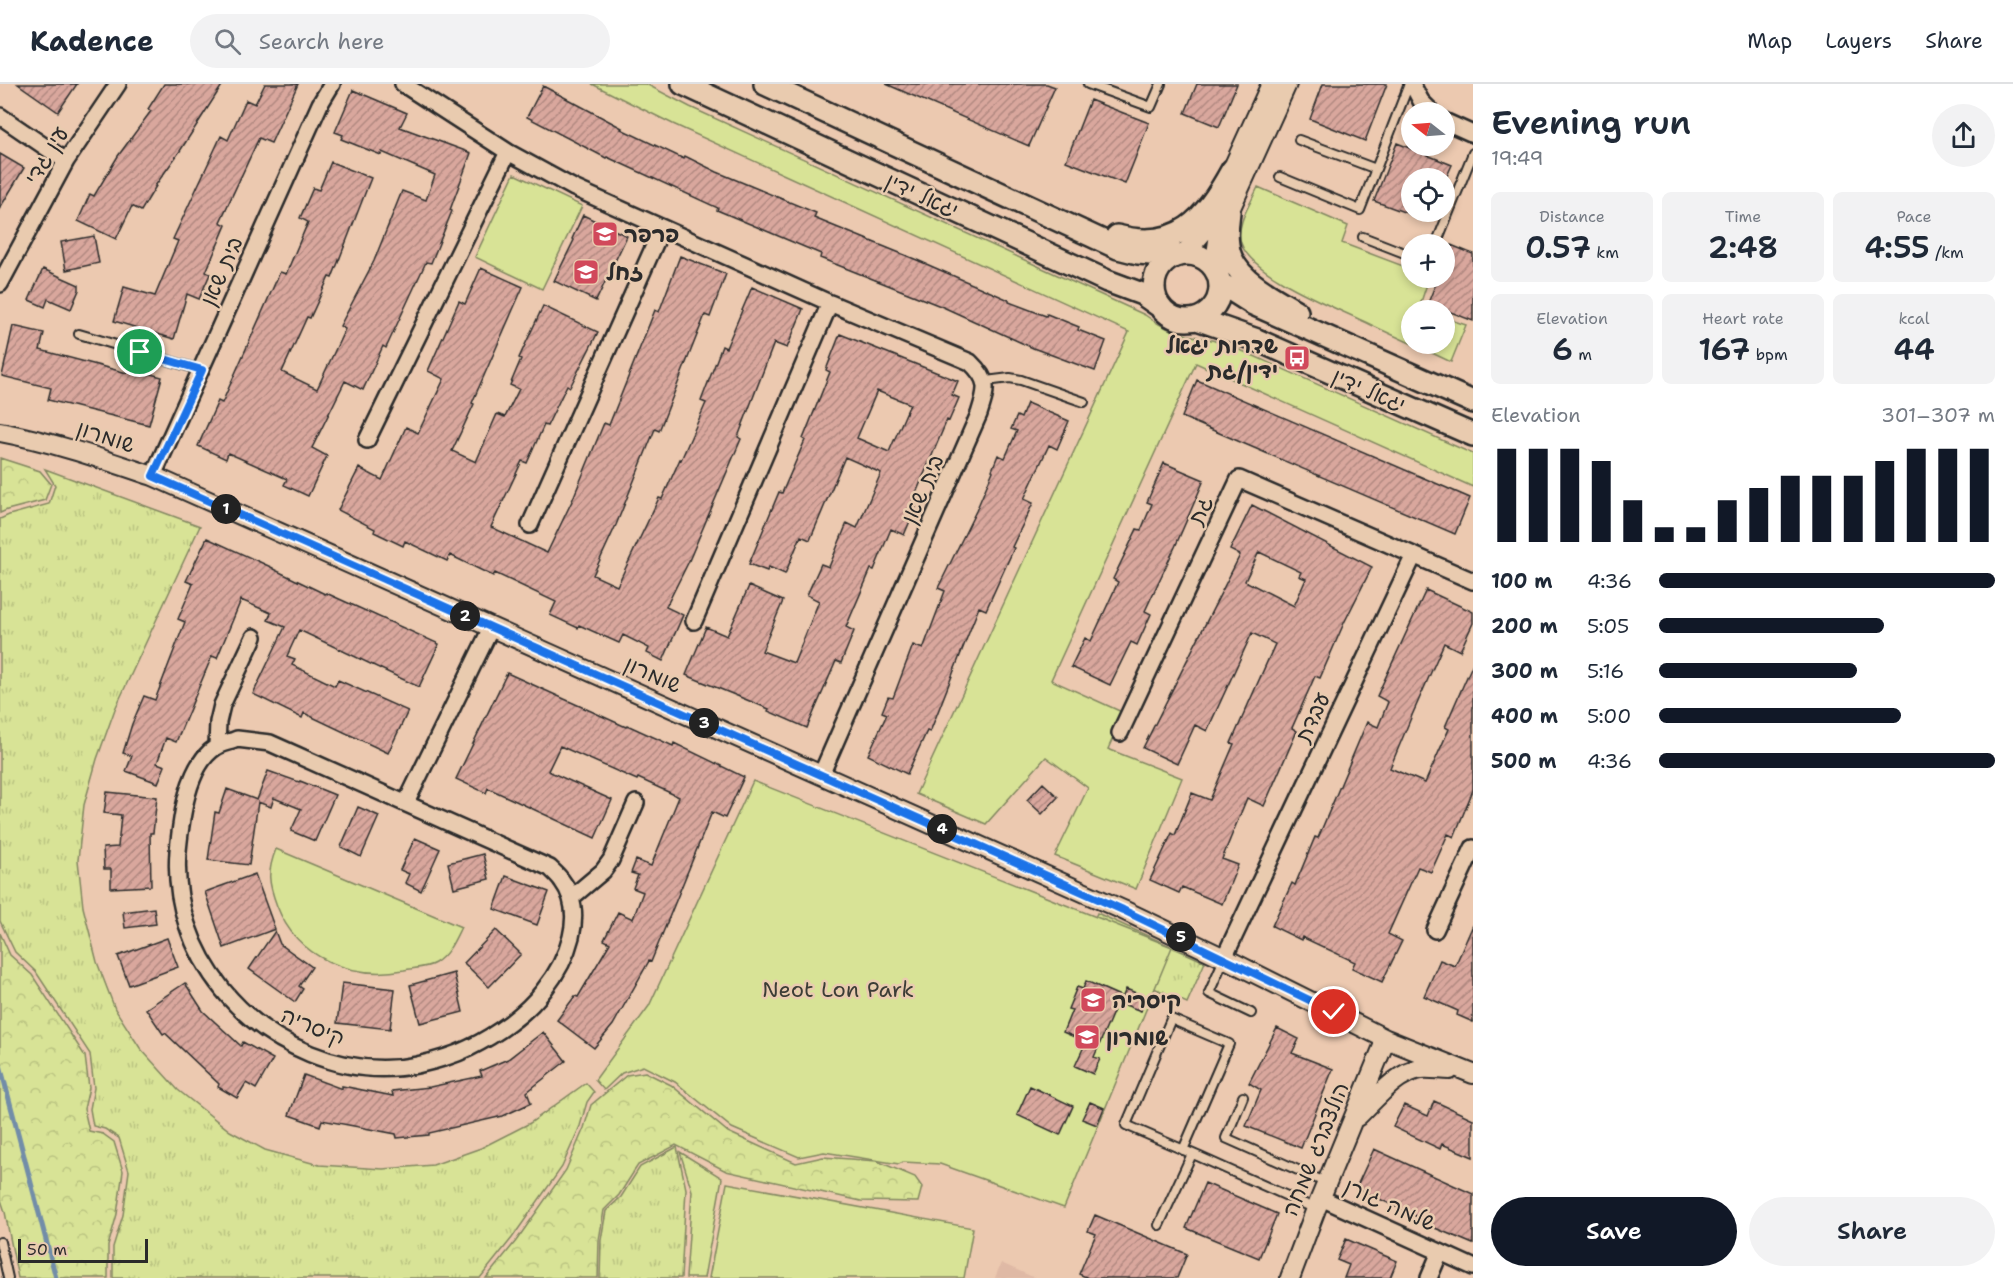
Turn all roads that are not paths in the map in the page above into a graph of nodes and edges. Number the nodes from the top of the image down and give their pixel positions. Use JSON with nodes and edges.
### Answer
{"nodes":[{"id":1,"x":118,"y":84,"type":"edge"},
{"id":2,"x":332,"y":84,"type":"edge"},
{"id":3,"x":403,"y":84,"type":"edge"},
{"id":4,"x":683,"y":84,"type":"edge"},
{"id":5,"x":765,"y":84,"type":"edge"},
{"id":6,"x":1088,"y":84,"type":"edge"},
{"id":7,"x":1114,"y":84,"type":"edge"},
{"id":8,"x":1161,"y":84,"type":"edge"},
{"id":9,"x":1271,"y":84,"type":"edge"},
{"id":10,"x":1287,"y":84,"type":"edge"},
{"id":11,"x":1410,"y":84,"type":"edge"},
{"id":12,"x":1111,"y":92,"type":"junction"},
{"id":13,"x":1422,"y":102,"type":"edge"},
{"id":14,"x":0,"y":116,"type":"edge"},
{"id":15,"x":1455,"y":126,"type":"edge"},
{"id":16,"x":1473,"y":134,"type":"edge"},
{"id":17,"x":1299,"y":140,"type":"dead end"},
{"id":18,"x":508,"y":152,"type":"junction"},
{"id":19,"x":1473,"y":153,"type":"edge"},
{"id":20,"x":66,"y":161,"type":"junction"},
{"id":21,"x":1376,"y":169,"type":"junction"},
{"id":22,"x":1232,"y":170,"type":"junction"},
{"id":23,"x":1280,"y":177,"type":"dead end"},
{"id":24,"x":1230,"y":212,"type":"junction"},
{"id":25,"x":1056,"y":219,"type":"junction"},
{"id":26,"x":662,"y":228,"type":"junction"},
{"id":27,"x":1440,"y":234,"type":"edge"},
{"id":28,"x":1363,"y":237,"type":"dead end"},
{"id":29,"x":1401,"y":252,"type":"edge"},
{"id":30,"x":1179,"y":255,"type":"junction"},
{"id":31,"x":1217,"y":276,"type":"junction"},
{"id":32,"x":0,"y":284,"type":"edge"},
{"id":33,"x":830,"y":303,"type":"junction"},
{"id":34,"x":1159,"y":306,"type":"junction"},
{"id":35,"x":1197,"y":319,"type":"junction"},
{"id":36,"x":79,"y":334,"type":"dead end"},
{"id":37,"x":1350,"y":347,"type":"junction"},
{"id":38,"x":202,"y":370,"type":"junction"},
{"id":39,"x":986,"y":381,"type":"junction"},
{"id":40,"x":1084,"y":402,"type":"dead end"},
{"id":41,"x":1473,"y":402,"type":"edge"},
{"id":42,"x":0,"y":432,"type":"edge"},
{"id":43,"x":1473,"y":435,"type":"edge"},
{"id":44,"x":367,"y":440,"type":"dead end"},
{"id":45,"x":153,"y":476,"type":"junction"},
{"id":46,"x":530,"y":525,"type":"dead end"},
{"id":47,"x":1414,"y":555,"type":"junction"},
{"id":48,"x":1473,"y":581,"type":"edge"},
{"id":49,"x":694,"y":621,"type":"dead end"},
{"id":50,"x":491,"y":628,"type":"junction"},
{"id":51,"x":254,"y":637,"type":"dead end"},
{"id":52,"x":1120,"y":732,"type":"dead end"},
{"id":53,"x":217,"y":746,"type":"junction"},
{"id":54,"x":821,"y":775,"type":"junction"},
{"id":55,"x":406,"y":803,"type":"junction"},
{"id":56,"x":636,"y":803,"type":"dead end"},
{"id":57,"x":1473,"y":848,"type":"edge"},
{"id":58,"x":571,"y":898,"type":"junction"},
{"id":59,"x":1435,"y":930,"type":"dead end"},
{"id":60,"x":1224,"y":958,"type":"junction"},
{"id":61,"x":1251,"y":1013,"type":"dead end"},
{"id":62,"x":1386,"y":1039,"type":"junction"},
{"id":63,"x":1469,"y":1072,"type":"edge"},
{"id":64,"x":1243,"y":1097,"type":"dead end"},
{"id":65,"x":1353,"y":1120,"type":"junction"},
{"id":66,"x":1183,"y":1150,"type":"junction"},
{"id":67,"x":1192,"y":1154,"type":"junction"},
{"id":68,"x":1321,"y":1196,"type":"junction"},
{"id":69,"x":1159,"y":1225,"type":"dead end"},
{"id":70,"x":0,"y":1242,"type":"edge"},
{"id":71,"x":1440,"y":1252,"type":"junction"},
{"id":72,"x":1473,"y":1267,"type":"edge"},
{"id":73,"x":8,"y":1278,"type":"edge"},
{"id":74,"x":1290,"y":1278,"type":"edge"},
{"id":75,"x":1429,"y":1278,"type":"edge"}],
"edges":[{"from":1,"to":20,"type":"street","name":"עין גדי"},
{"from":2,"to":38,"type":"street","name":"בית שאן"},
{"from":3,"to":18,"type":"street"},
{"from":4,"to":34,"type":"main road","name":"יגאל ידין"},
{"from":5,"to":25,"type":"main road","name":"יגאל ידין"},
{"from":6,"to":12,"type":"lane"},
{"from":7,"to":12,"type":"lane"},
{"from":8,"to":12,"type":"lane"},
{"from":9,"to":22,"type":"street"},
{"from":10,"to":24,"type":"street"},
{"from":11,"to":13,"type":"street"},
{"from":11,"to":21,"type":"lane"},
{"from":14,"to":20,"type":"street"},
{"from":15,"to":16,"type":"street"},
{"from":17,"to":21,"type":"lane"},
{"from":18,"to":26,"type":"street"},
{"from":18,"to":44,"type":"street"},
{"from":19,"to":27,"type":"lane"},
{"from":20,"to":32,"type":"street","name":"עין גדי"},
{"from":21,"to":23,"type":"lane"},
{"from":22,"to":25,"type":"main road"},
{"from":22,"to":30,"type":"street"},
{"from":24,"to":31,"type":"street"},
{"from":24,"to":37,"type":"main road"},
{"from":25,"to":30,"type":"main road","name":"יגאל ידין"},
{"from":26,"to":33,"type":"street"},
{"from":26,"to":46,"type":"street"},
{"from":28,"to":29,"type":"lane"},
{"from":30,"to":31,"type":"main road"},
{"from":30,"to":34,"type":"main road"},
{"from":31,"to":35,"type":"main road"},
{"from":31,"to":37,"type":"main road","name":"יגאל ידין"},
{"from":33,"to":39,"type":"street"},
{"from":33,"to":49,"type":"street"},
{"from":34,"to":35,"type":"main road"},
{"from":35,"to":43,"type":"main road","name":"יגאל ידין"},
{"from":36,"to":38,"type":"lane"},
{"from":37,"to":41,"type":"main road","name":"יגאל ידין"},
{"from":38,"to":45,"type":"street","name":"בית שאן"},
{"from":39,"to":40,"type":"lane"},
{"from":39,"to":54,"type":"street","name":"בית שאן"},
{"from":42,"to":45,"type":"street","name":"שומרון"},
{"from":45,"to":50,"type":"street","name":"שומרון"},
{"from":47,"to":48,"type":"street"},
{"from":47,"to":52,"type":"street","name":"גת"},
{"from":47,"to":60,"type":"street","name":"עבדת"},
{"from":50,"to":54,"type":"street","name":"שומרון"},
{"from":50,"to":55,"type":"street"},
{"from":51,"to":53,"type":"street"},
{"from":53,"to":55,"type":"street"},
{"from":53,"to":58,"type":"street","name":"קיסריה"},
{"from":54,"to":60,"type":"street","name":"שומרון"},
{"from":55,"to":58,"type":"street"},
{"from":56,"to":58,"type":"street"},
{"from":57,"to":59,"type":"street"},
{"from":60,"to":61,"type":"lane"},
{"from":60,"to":62,"type":"street","name":"שומרון"},
{"from":62,"to":63,"type":"street","name":"שומרון"},
{"from":62,"to":65,"type":"street","name":"הולצברג שמחה"},
{"from":63,"to":65,"type":"street"},
{"from":64,"to":68,"type":"lane"},
{"from":65,"to":68,"type":"street","name":"הולצברג שמחה"},
{"from":66,"to":66,"type":"lane"},
{"from":66,"to":67,"type":"lane"},
{"from":67,"to":68,"type":"lane"},
{"from":67,"to":69,"type":"lane"},
{"from":68,"to":71,"type":"street","name":"שלמה גורן"},
{"from":68,"to":74,"type":"street","name":"הולצברג שמחה"},
{"from":70,"to":73,"type":"lane"},
{"from":71,"to":72,"type":"street","name":"שלמה גורן"},
{"from":71,"to":75,"type":"street","name":"שלמה גורן"}]}
